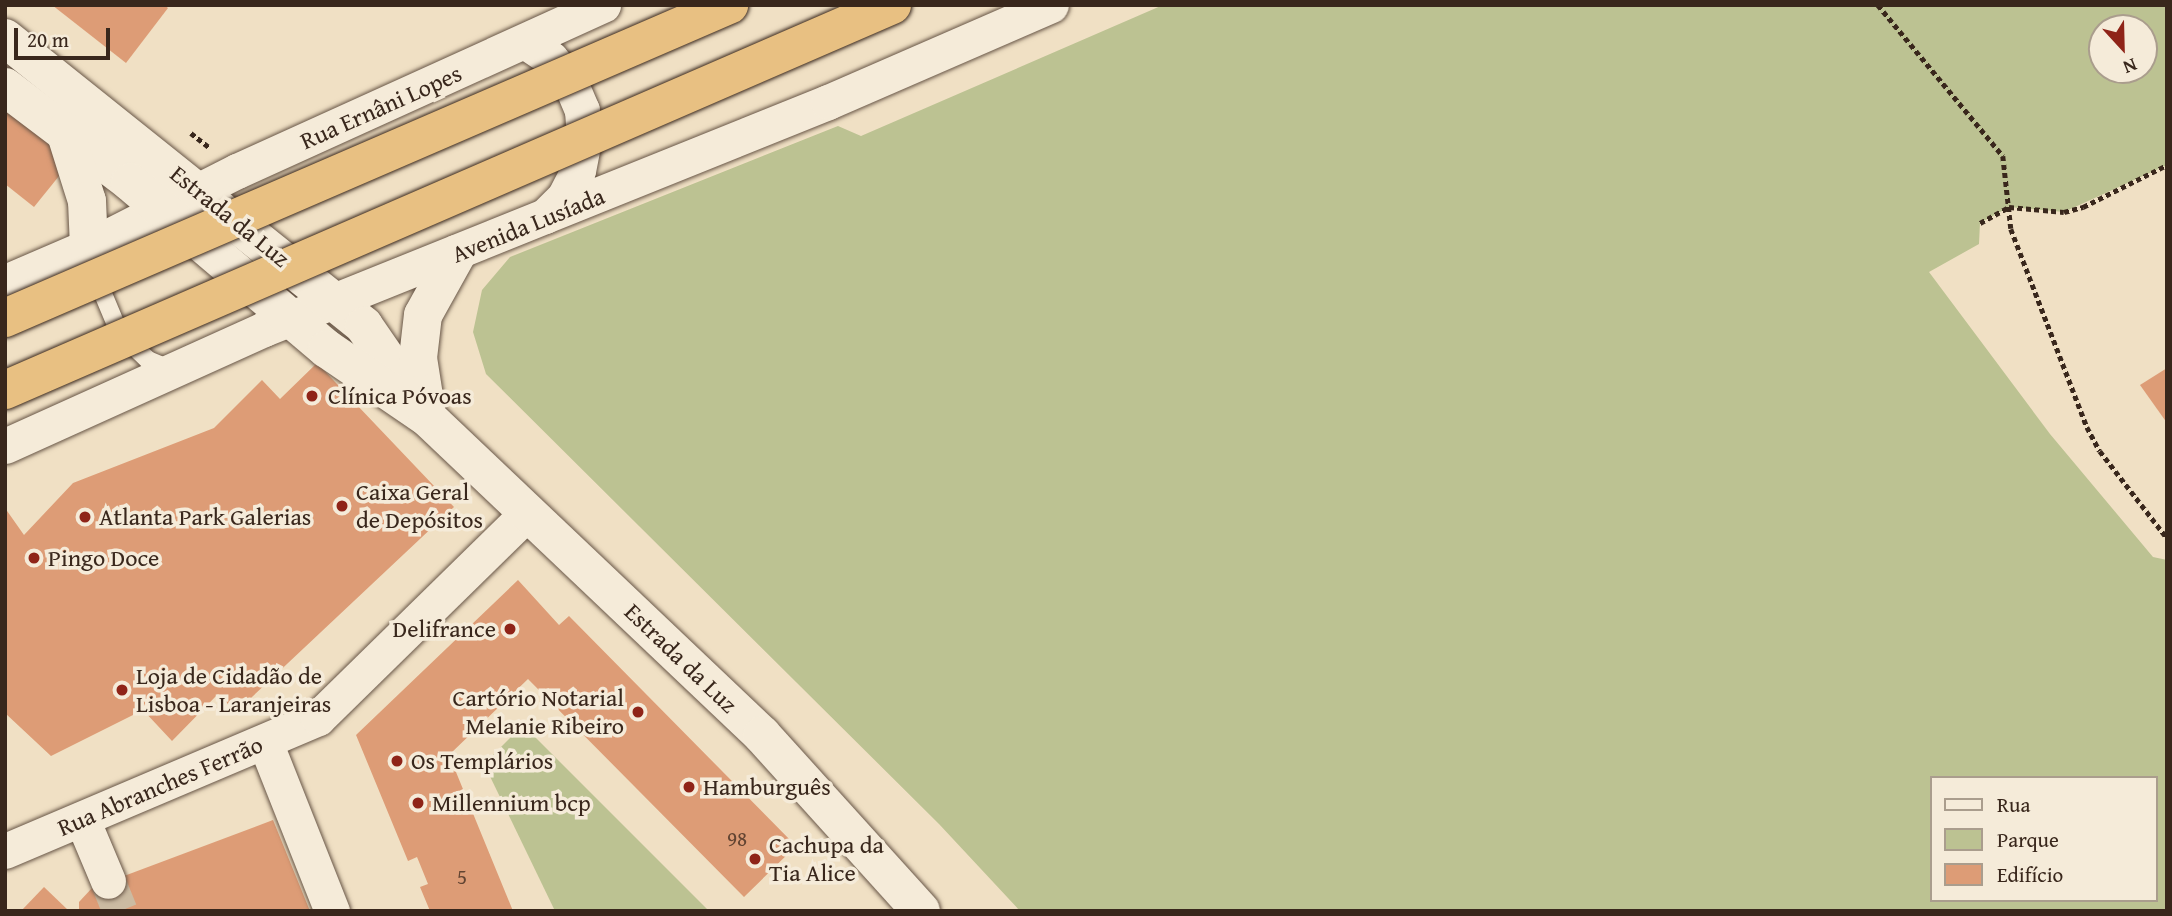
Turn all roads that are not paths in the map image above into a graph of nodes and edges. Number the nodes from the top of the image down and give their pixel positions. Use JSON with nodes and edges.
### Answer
{"nodes":[{"id":1,"x":729,"y":5,"type":"edge"},
{"id":2,"x":892,"y":5,"type":"edge"},
{"id":3,"x":1051,"y":5,"type":"edge"},
{"id":4,"x":589,"y":9,"type":"edge"},
{"id":5,"x":5,"y":38,"type":"edge"},
{"id":6,"x":526,"y":42,"type":"junction"},
{"id":7,"x":5,"y":87,"type":"edge"},
{"id":8,"x":65,"y":131,"type":"junction"},
{"id":9,"x":198,"y":191,"type":"junction"},
{"id":10,"x":160,"y":210,"type":"junction"},
{"id":11,"x":543,"y":219,"type":"junction"},
{"id":12,"x":89,"y":246,"type":"junction"},
{"id":13,"x":457,"y":254,"type":"junction"},
{"id":14,"x":5,"y":282,"type":"edge"},
{"id":15,"x":334,"y":302,"type":"junction"},
{"id":16,"x":5,"y":318,"type":"edge"},
{"id":17,"x":293,"y":318,"type":"junction"},
{"id":18,"x":172,"y":370,"type":"junction"},
{"id":19,"x":5,"y":390,"type":"edge"},
{"id":20,"x":428,"y":418,"type":"junction"},
{"id":21,"x":5,"y":446,"type":"edge"},
{"id":22,"x":525,"y":515,"type":"junction"},
{"id":23,"x":265,"y":742,"type":"junction"},
{"id":24,"x":82,"y":819,"type":"junction"},
{"id":25,"x":5,"y":851,"type":"edge"},
{"id":26,"x":108,"y":881,"type":"tunnel mouth"},
{"id":27,"x":332,"y":911,"type":"edge"},
{"id":28,"x":921,"y":911,"type":"edge"}],
"edges":[{"from":1,"to":16,"type":"main road","bridge":true},
{"from":2,"to":19,"type":"main road","bridge":true},
{"from":3,"to":11,"type":"street","name":"Avenida Lusíada"},
{"from":4,"to":6,"type":"street","name":"Rua Ernâni Lopes"},
{"from":5,"to":9,"type":"main road","name":"Estrada da Luz"},
{"from":6,"to":9,"type":"street","name":"Rua Ernâni Lopes"},
{"from":6,"to":11,"type":"street"},
{"from":7,"to":8,"type":"main road","name":"Estrada da Luz"},
{"from":8,"to":10,"type":"main road","name":"Estrada da Luz"},
{"from":8,"to":12,"type":"main road"},
{"from":9,"to":10,"type":"street","name":"Rua Ernâni Lopes"},
{"from":9,"to":15,"type":"main road","name":"Estrada da Luz"},
{"from":10,"to":12,"type":"street"},
{"from":10,"to":17,"type":"main road","name":"Estrada da Luz"},
{"from":11,"to":13,"type":"street","name":"Avenida Lusíada"},
{"from":12,"to":14,"type":"street"},
{"from":12,"to":18,"type":"lane"},
{"from":13,"to":15,"type":"street","name":"Avenida Lusíada"},
{"from":13,"to":20,"type":"main road"},
{"from":15,"to":17,"type":"street","name":"Avenida Lusíada"},
{"from":15,"to":20,"type":"main road","name":"Estrada da Luz"},
{"from":17,"to":18,"type":"street","name":"Avenida Lusíada"},
{"from":17,"to":20,"type":"main road","name":"Estrada da Luz"},
{"from":18,"to":21,"type":"street","name":"Avenida Lusíada"},
{"from":20,"to":22,"type":"main road","name":"Estrada da Luz"},
{"from":22,"to":23,"type":"street","name":"Rua Abranches Ferrão"},
{"from":22,"to":28,"type":"main road","name":"Estrada da Luz"},
{"from":23,"to":24,"type":"street","name":"Rua Abranches Ferrão"},
{"from":23,"to":27,"type":"street"},
{"from":24,"to":25,"type":"street","name":"Rua Abranches Ferrão"},
{"from":24,"to":26,"type":"street"}]}
